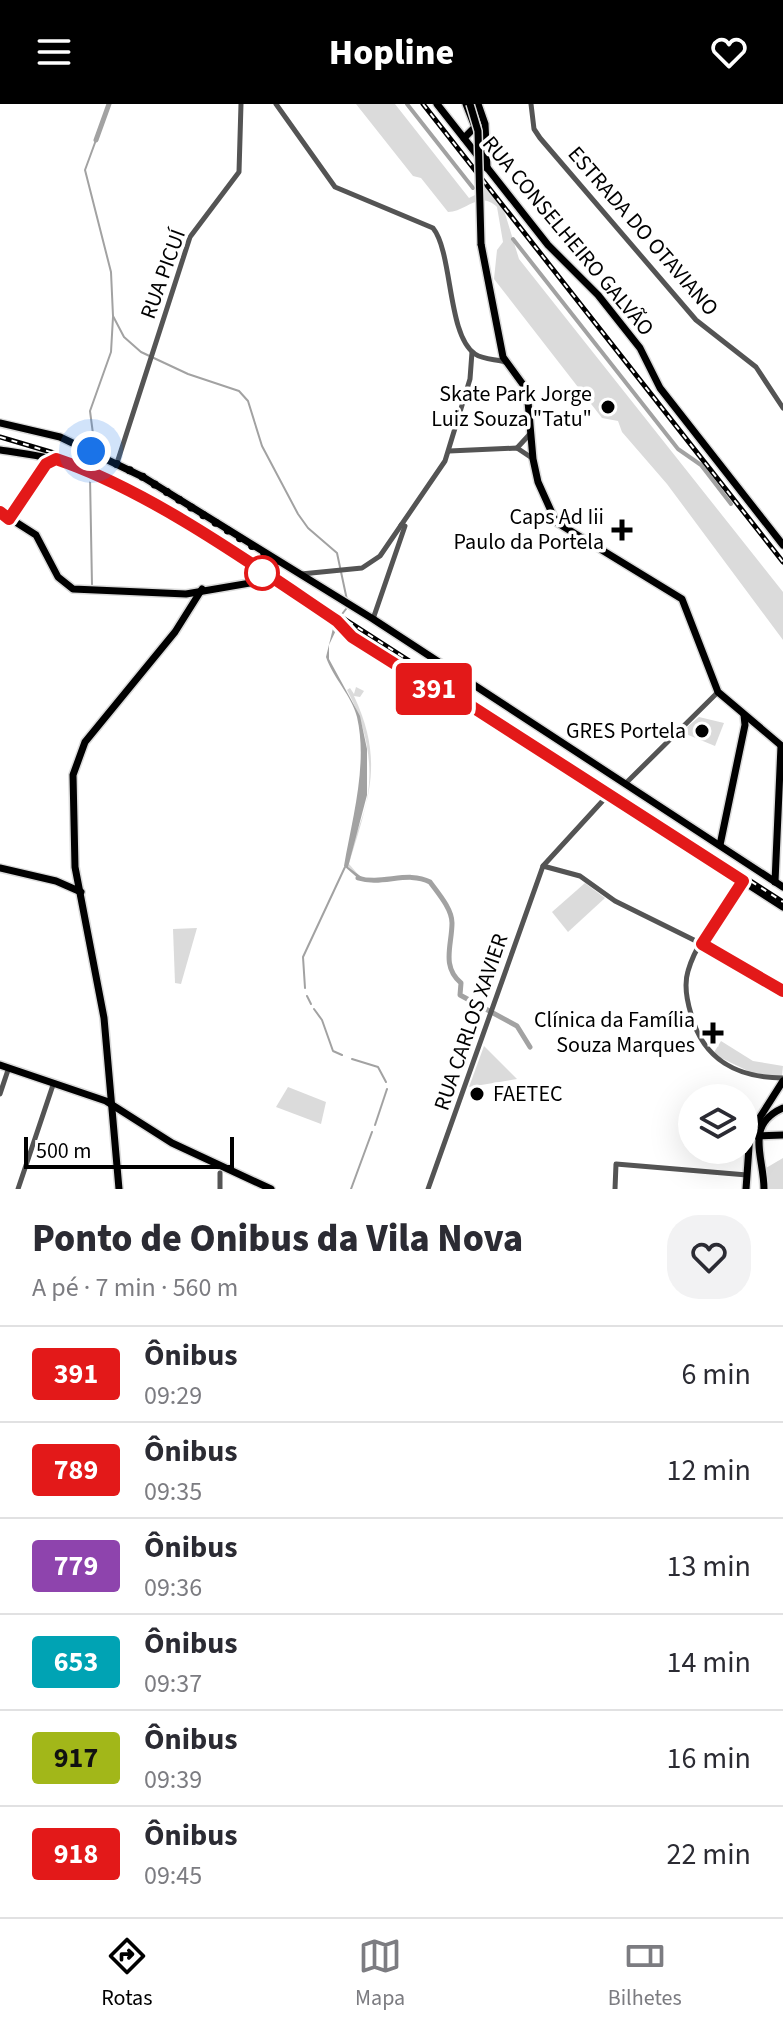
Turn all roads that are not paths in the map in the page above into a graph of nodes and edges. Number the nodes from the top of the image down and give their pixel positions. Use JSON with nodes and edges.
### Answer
{"nodes":[{"id":1,"x":241,"y":104,"type":"edge"},
{"id":2,"x":276,"y":104,"type":"edge"},
{"id":3,"x":437,"y":104,"type":"edge"},
{"id":4,"x":472,"y":104,"type":"edge"},
{"id":5,"x":531,"y":104,"type":"edge"},
{"id":6,"x":475,"y":127,"type":"junction"},
{"id":7,"x":464,"y":138,"type":"junction"},
{"id":8,"x":486,"y":140,"type":"junction"},
{"id":9,"x":487,"y":168,"type":"junction"},
{"id":10,"x":482,"y":244,"type":"junction"},
{"id":11,"x":472,"y":352,"type":"junction"},
{"id":12,"x":502,"y":352,"type":"junction"},
{"id":13,"x":489,"y":359,"type":"junction"},
{"id":14,"x":505,"y":362,"type":"junction"},
{"id":15,"x":471,"y":366,"type":"junction"},
{"id":16,"x":782,"y":406,"type":"edge"},
{"id":17,"x":0,"y":423,"type":"edge"},
{"id":18,"x":529,"y":435,"type":"junction"},
{"id":19,"x":517,"y":448,"type":"junction"},
{"id":20,"x":0,"y":450,"type":"edge"},
{"id":21,"x":449,"y":451,"type":"junction"},
{"id":22,"x":533,"y":459,"type":"junction"},
{"id":23,"x":45,"y":460,"type":"junction"},
{"id":24,"x":117,"y":463,"type":"junction"},
{"id":25,"x":0,"y":512,"type":"edge"},
{"id":26,"x":9,"y":519,"type":"junction"},
{"id":27,"x":403,"y":526,"type":"junction"},
{"id":28,"x":391,"y":540,"type":"junction"},
{"id":29,"x":782,"y":540,"type":"edge"},
{"id":30,"x":399,"y":544,"type":"junction"},
{"id":31,"x":303,"y":576,"type":"junction"},
{"id":32,"x":269,"y":577,"type":"junction"},
{"id":33,"x":205,"y":588,"type":"junction"},
{"id":34,"x":186,"y":594,"type":"junction"},
{"id":35,"x":193,"y":604,"type":"junction"},
{"id":36,"x":373,"y":619,"type":"junction"},
{"id":37,"x":718,"y":692,"type":"junction"},
{"id":38,"x":750,"y":724,"type":"junction"},
{"id":39,"x":782,"y":747,"type":"edge"},
{"id":40,"x":624,"y":784,"type":"junction"},
{"id":41,"x":609,"y":794,"type":"junction"},
{"id":42,"x":717,"y":841,"type":"junction"},
{"id":43,"x":543,"y":866,"type":"junction"},
{"id":44,"x":0,"y":868,"type":"edge"},
{"id":45,"x":78,"y":880,"type":"junction"},
{"id":46,"x":743,"y":881,"type":"junction"},
{"id":47,"x":62,"y":883,"type":"junction"},
{"id":48,"x":779,"y":884,"type":"edge"},
{"id":49,"x":81,"y":892,"type":"junction"},
{"id":50,"x":783,"y":907,"type":"edge"},
{"id":51,"x":702,"y":944,"type":"junction"},
{"id":52,"x":783,"y":992,"type":"edge"},
{"id":53,"x":3,"y":1068,"type":"edge"},
{"id":54,"x":783,"y":1080,"type":"edge"},
{"id":55,"x":53,"y":1085,"type":"junction"},
{"id":56,"x":780,"y":1092,"type":"edge"},
{"id":57,"x":0,"y":1094,"type":"edge"},
{"id":58,"x":112,"y":1102,"type":"junction"},
{"id":59,"x":783,"y":1108,"type":"edge"},
{"id":60,"x":125,"y":1117,"type":"junction"},
{"id":61,"x":758,"y":1119,"type":"edge"},
{"id":62,"x":115,"y":1123,"type":"junction"},
{"id":63,"x":783,"y":1135,"type":"edge"},
{"id":64,"x":758,"y":1136,"type":"joint"},
{"id":65,"x":758,"y":1160,"type":"edge"},
{"id":66,"x":747,"y":1164,"type":"edge"},
{"id":67,"x":747,"y":1164,"type":"edge"},
{"id":68,"x":220,"y":1173,"type":"junction"},
{"id":69,"x":747,"y":1175,"type":"junction"},
{"id":70,"x":18,"y":1189,"type":"edge"},
{"id":71,"x":119,"y":1189,"type":"edge"},
{"id":72,"x":220,"y":1189,"type":"edge"},
{"id":73,"x":260,"y":1189,"type":"edge"},
{"id":74,"x":271,"y":1189,"type":"edge"},
{"id":75,"x":428,"y":1189,"type":"edge"},
{"id":76,"x":615,"y":1189,"type":"edge"},
{"id":77,"x":748,"y":1189,"type":"edge"},
{"id":78,"x":762,"y":1189,"type":"edge"}],
"edges":[{"from":1,"to":24,"type":"street","name":"RUA PICUÍ"},
{"from":2,"to":11,"type":"street"},
{"from":3,"to":7,"type":"main road","name":"RUA CONSELHEIRO GALVÃO"},
{"from":4,"to":6,"type":"main road"},
{"from":4,"to":8,"type":"main road"},
{"from":4,"to":10,"type":"main road","bridge":true},
{"from":5,"to":16,"type":"street","name":"ESTRADA DO OTAVIANO"},
{"from":6,"to":7,"type":"main road"},
{"from":6,"to":8,"type":"main road"},
{"from":7,"to":9,"type":"main road","name":"RUA CONSELHEIRO GALVÃO"},
{"from":8,"to":9,"type":"main road"},
{"from":9,"to":29,"type":"main road","name":"RUA CONSELHEIRO GALVÃO"},
{"from":10,"to":12,"type":"main road"},
{"from":10,"to":14,"type":"main road"},
{"from":11,"to":13,"type":"street"},
{"from":11,"to":15,"type":"street"},
{"from":12,"to":13,"type":"main road"},
{"from":12,"to":14,"type":"main road"},
{"from":13,"to":14,"type":"street"},
{"from":13,"to":15,"type":"street"},
{"from":14,"to":18,"type":"main road"},
{"from":15,"to":21,"type":"street"},
{"from":17,"to":24,"type":"main road"},
{"from":18,"to":19,"type":"street"},
{"from":18,"to":22,"type":"main road"},
{"from":19,"to":21,"type":"street"},
{"from":19,"to":22,"type":"street"},
{"from":20,"to":23,"type":"main road"},
{"from":21,"to":27,"type":"street"},
{"from":22,"to":37,"type":"main road"},
{"from":23,"to":26,"type":"main road"},
{"from":23,"to":32,"type":"main road"},
{"from":24,"to":31,"type":"main road"},
{"from":25,"to":26,"type":"main road"},
{"from":26,"to":34,"type":"main road"},
{"from":27,"to":28,"type":"street"},
{"from":27,"to":30,"type":"street"},
{"from":28,"to":30,"type":"street"},
{"from":28,"to":31,"type":"street"},
{"from":30,"to":36,"type":"street"},
{"from":31,"to":36,"type":"main road"},
{"from":32,"to":33,"type":"main road"},
{"from":32,"to":41,"type":"main road"},
{"from":33,"to":34,"type":"main road"},
{"from":33,"to":35,"type":"main road"},
{"from":34,"to":35,"type":"main road"},
{"from":35,"to":45,"type":"main road"},
{"from":36,"to":40,"type":"main road"},
{"from":37,"to":38,"type":"main road"},
{"from":37,"to":40,"type":"street"},
{"from":38,"to":39,"type":"main road"},
{"from":38,"to":42,"type":"main road"},
{"from":39,"to":48,"type":"main road"},
{"from":40,"to":42,"type":"main road"},
{"from":41,"to":43,"type":"street"},
{"from":41,"to":46,"type":"main road"},
{"from":42,"to":48,"type":"main road"},
{"from":43,"to":51,"type":"street"},
{"from":43,"to":75,"type":"street","name":"RUA CARLOS XAVIER"},
{"from":44,"to":47,"type":"main road"},
{"from":45,"to":47,"type":"main road"},
{"from":45,"to":49,"type":"main road"},
{"from":46,"to":50,"type":"main road"},
{"from":46,"to":51,"type":"street"},
{"from":47,"to":49,"type":"main road"},
{"from":49,"to":58,"type":"main road"},
{"from":51,"to":52,"type":"street"},
{"from":51,"to":54,"type":"street"},
{"from":53,"to":55,"type":"main road"},
{"from":53,"to":57,"type":"street"},
{"from":53,"to":58,"type":"main road"},
{"from":54,"to":56,"type":"main road"},
{"from":55,"to":58,"type":"main road"},
{"from":55,"to":70,"type":"street"},
{"from":56,"to":61,"type":"main road"},
{"from":58,"to":60,"type":"main road"},
{"from":58,"to":62,"type":"main road"},
{"from":58,"to":74,"type":"main road"},
{"from":59,"to":64,"type":"main road"},
{"from":60,"to":62,"type":"main road"},
{"from":60,"to":68,"type":"main road"},
{"from":62,"to":71,"type":"main road"},
{"from":63,"to":64,"type":"main road"},
{"from":65,"to":78,"type":"main road"},
{"from":66,"to":69,"type":"main road"},
{"from":67,"to":77,"type":"main road"},
{"from":68,"to":72,"type":"street"},
{"from":68,"to":73,"type":"main road"},
{"from":69,"to":76,"type":"street"},
{"from":69,"to":77,"type":"main road"}]}
